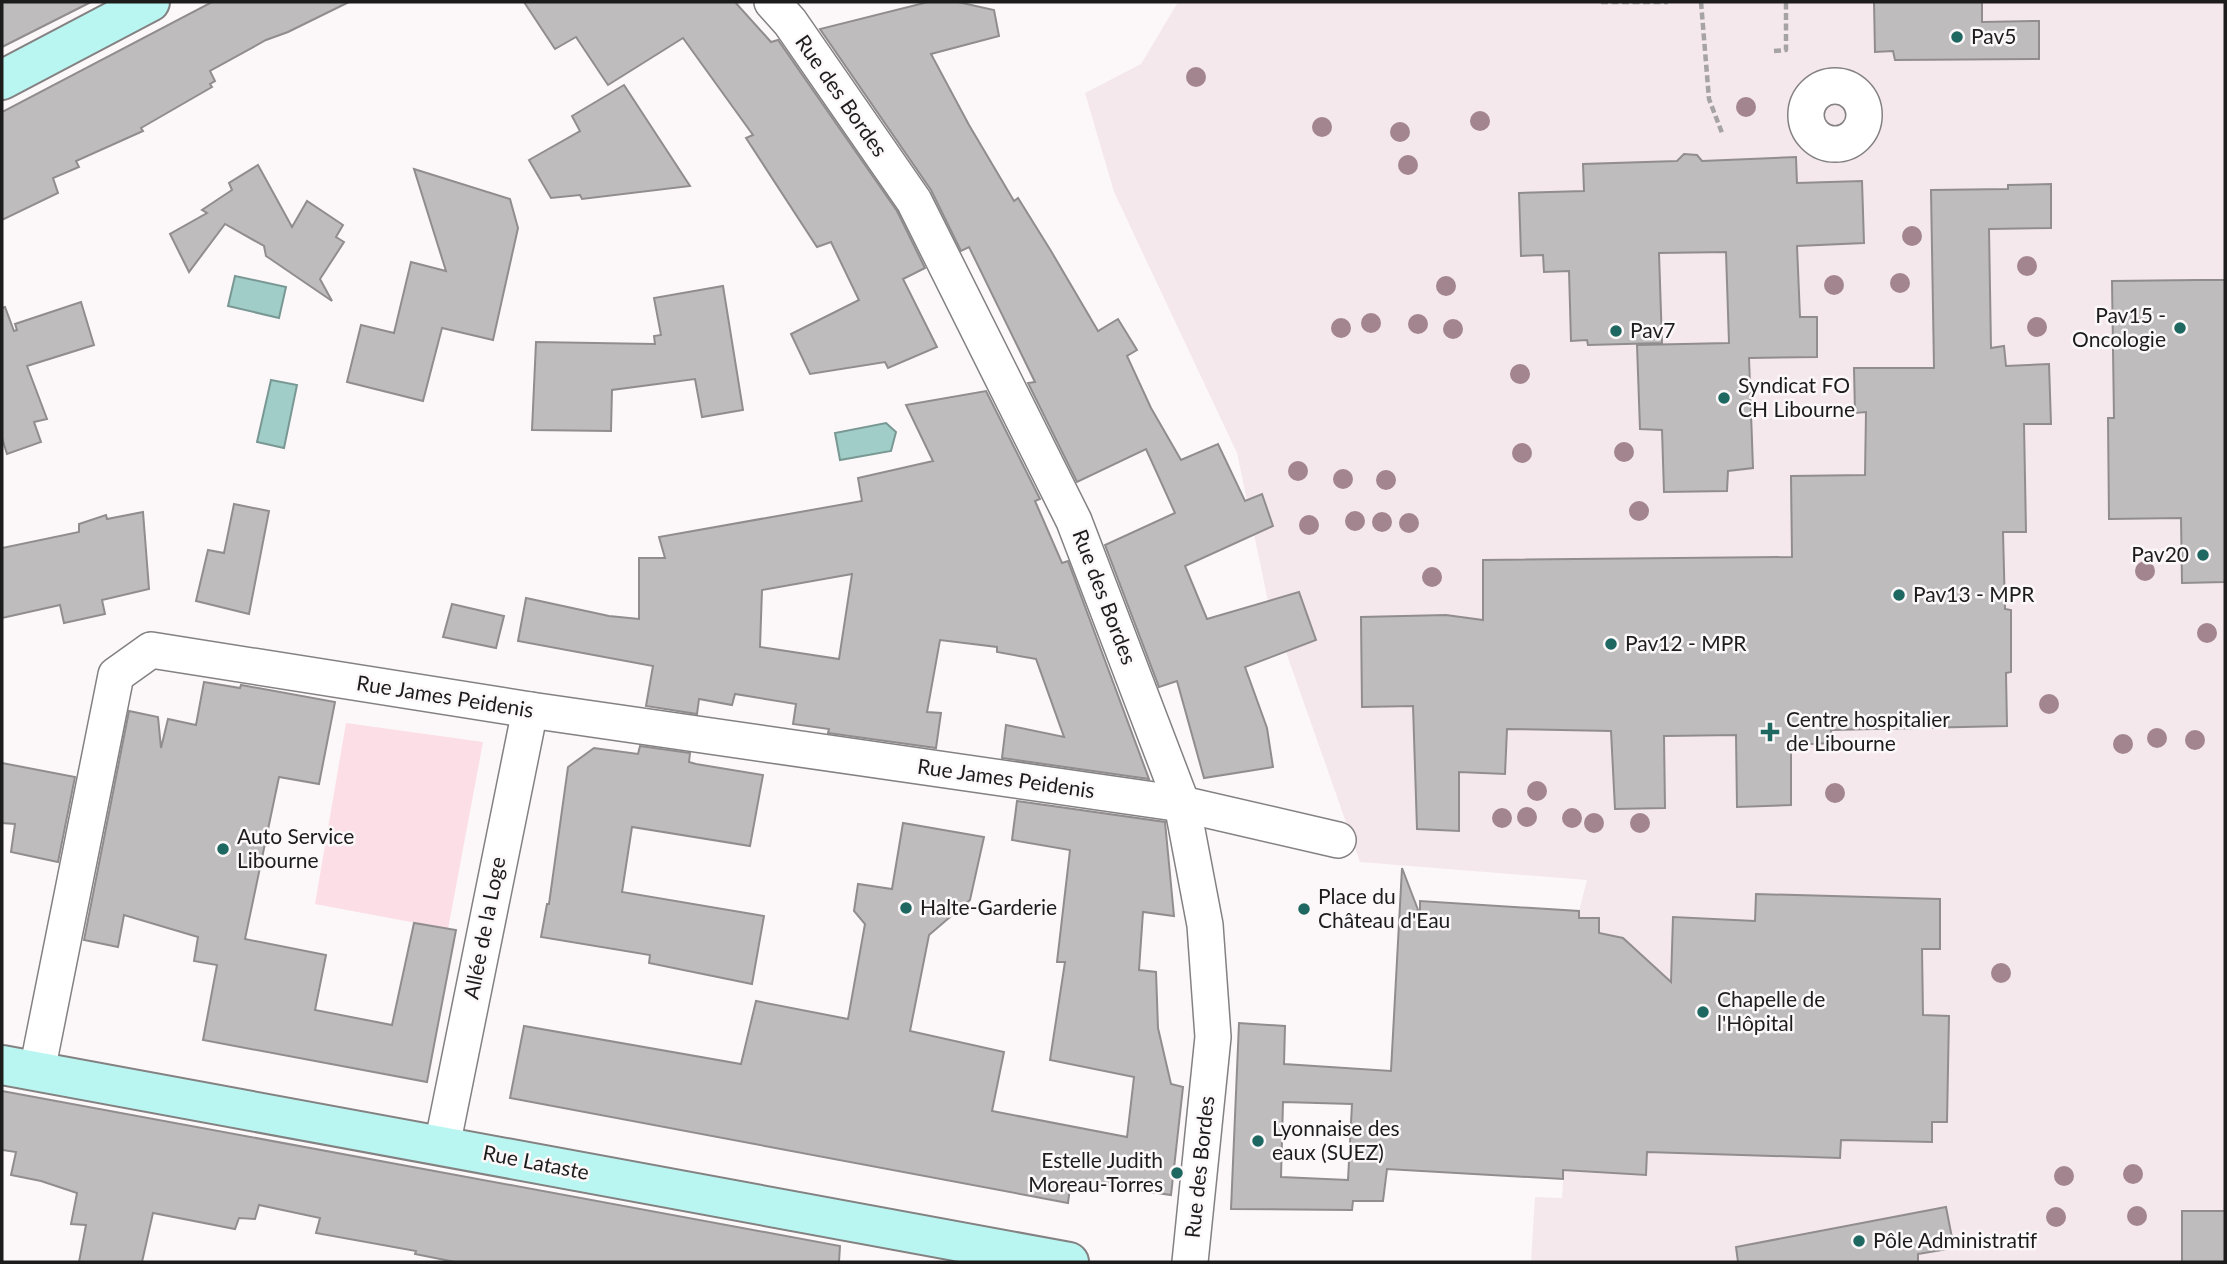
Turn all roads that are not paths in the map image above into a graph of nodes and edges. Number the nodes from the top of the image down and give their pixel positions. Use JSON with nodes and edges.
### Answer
{"nodes":[{"id":1,"x":150,"y":2,"type":"edge"},
{"id":2,"x":772,"y":2,"type":"edge"},
{"id":3,"x":2,"y":80,"type":"edge"},
{"id":4,"x":530,"y":710,"type":"junction"},
{"id":5,"x":1182,"y":804,"type":"junction"},
{"id":6,"x":1338,"y":839,"type":"dead end"},
{"id":7,"x":20,"y":1068,"type":"edge"},
{"id":8,"x":442,"y":1146,"type":"junction"},
{"id":9,"x":1069,"y":1262,"type":"edge"},
{"id":10,"x":1190,"y":1262,"type":"edge"}],
"edges":[{"from":1,"to":3,"type":"street"},
{"from":2,"to":5,"type":"street","name":"Rue des Bordes"},
{"from":4,"to":5,"type":"street","name":"Rue James Peidenis"},
{"from":4,"to":7,"type":"street","name":"Rue James Peidenis"},
{"from":4,"to":8,"type":"street","name":"Allée de la Loge"},
{"from":5,"to":6,"type":"street"},
{"from":5,"to":10,"type":"street","name":"Rue des Bordes"},
{"from":7,"to":8,"type":"street","name":"Rue Lataste"},
{"from":8,"to":9,"type":"street","name":"Rue Lataste"}]}
